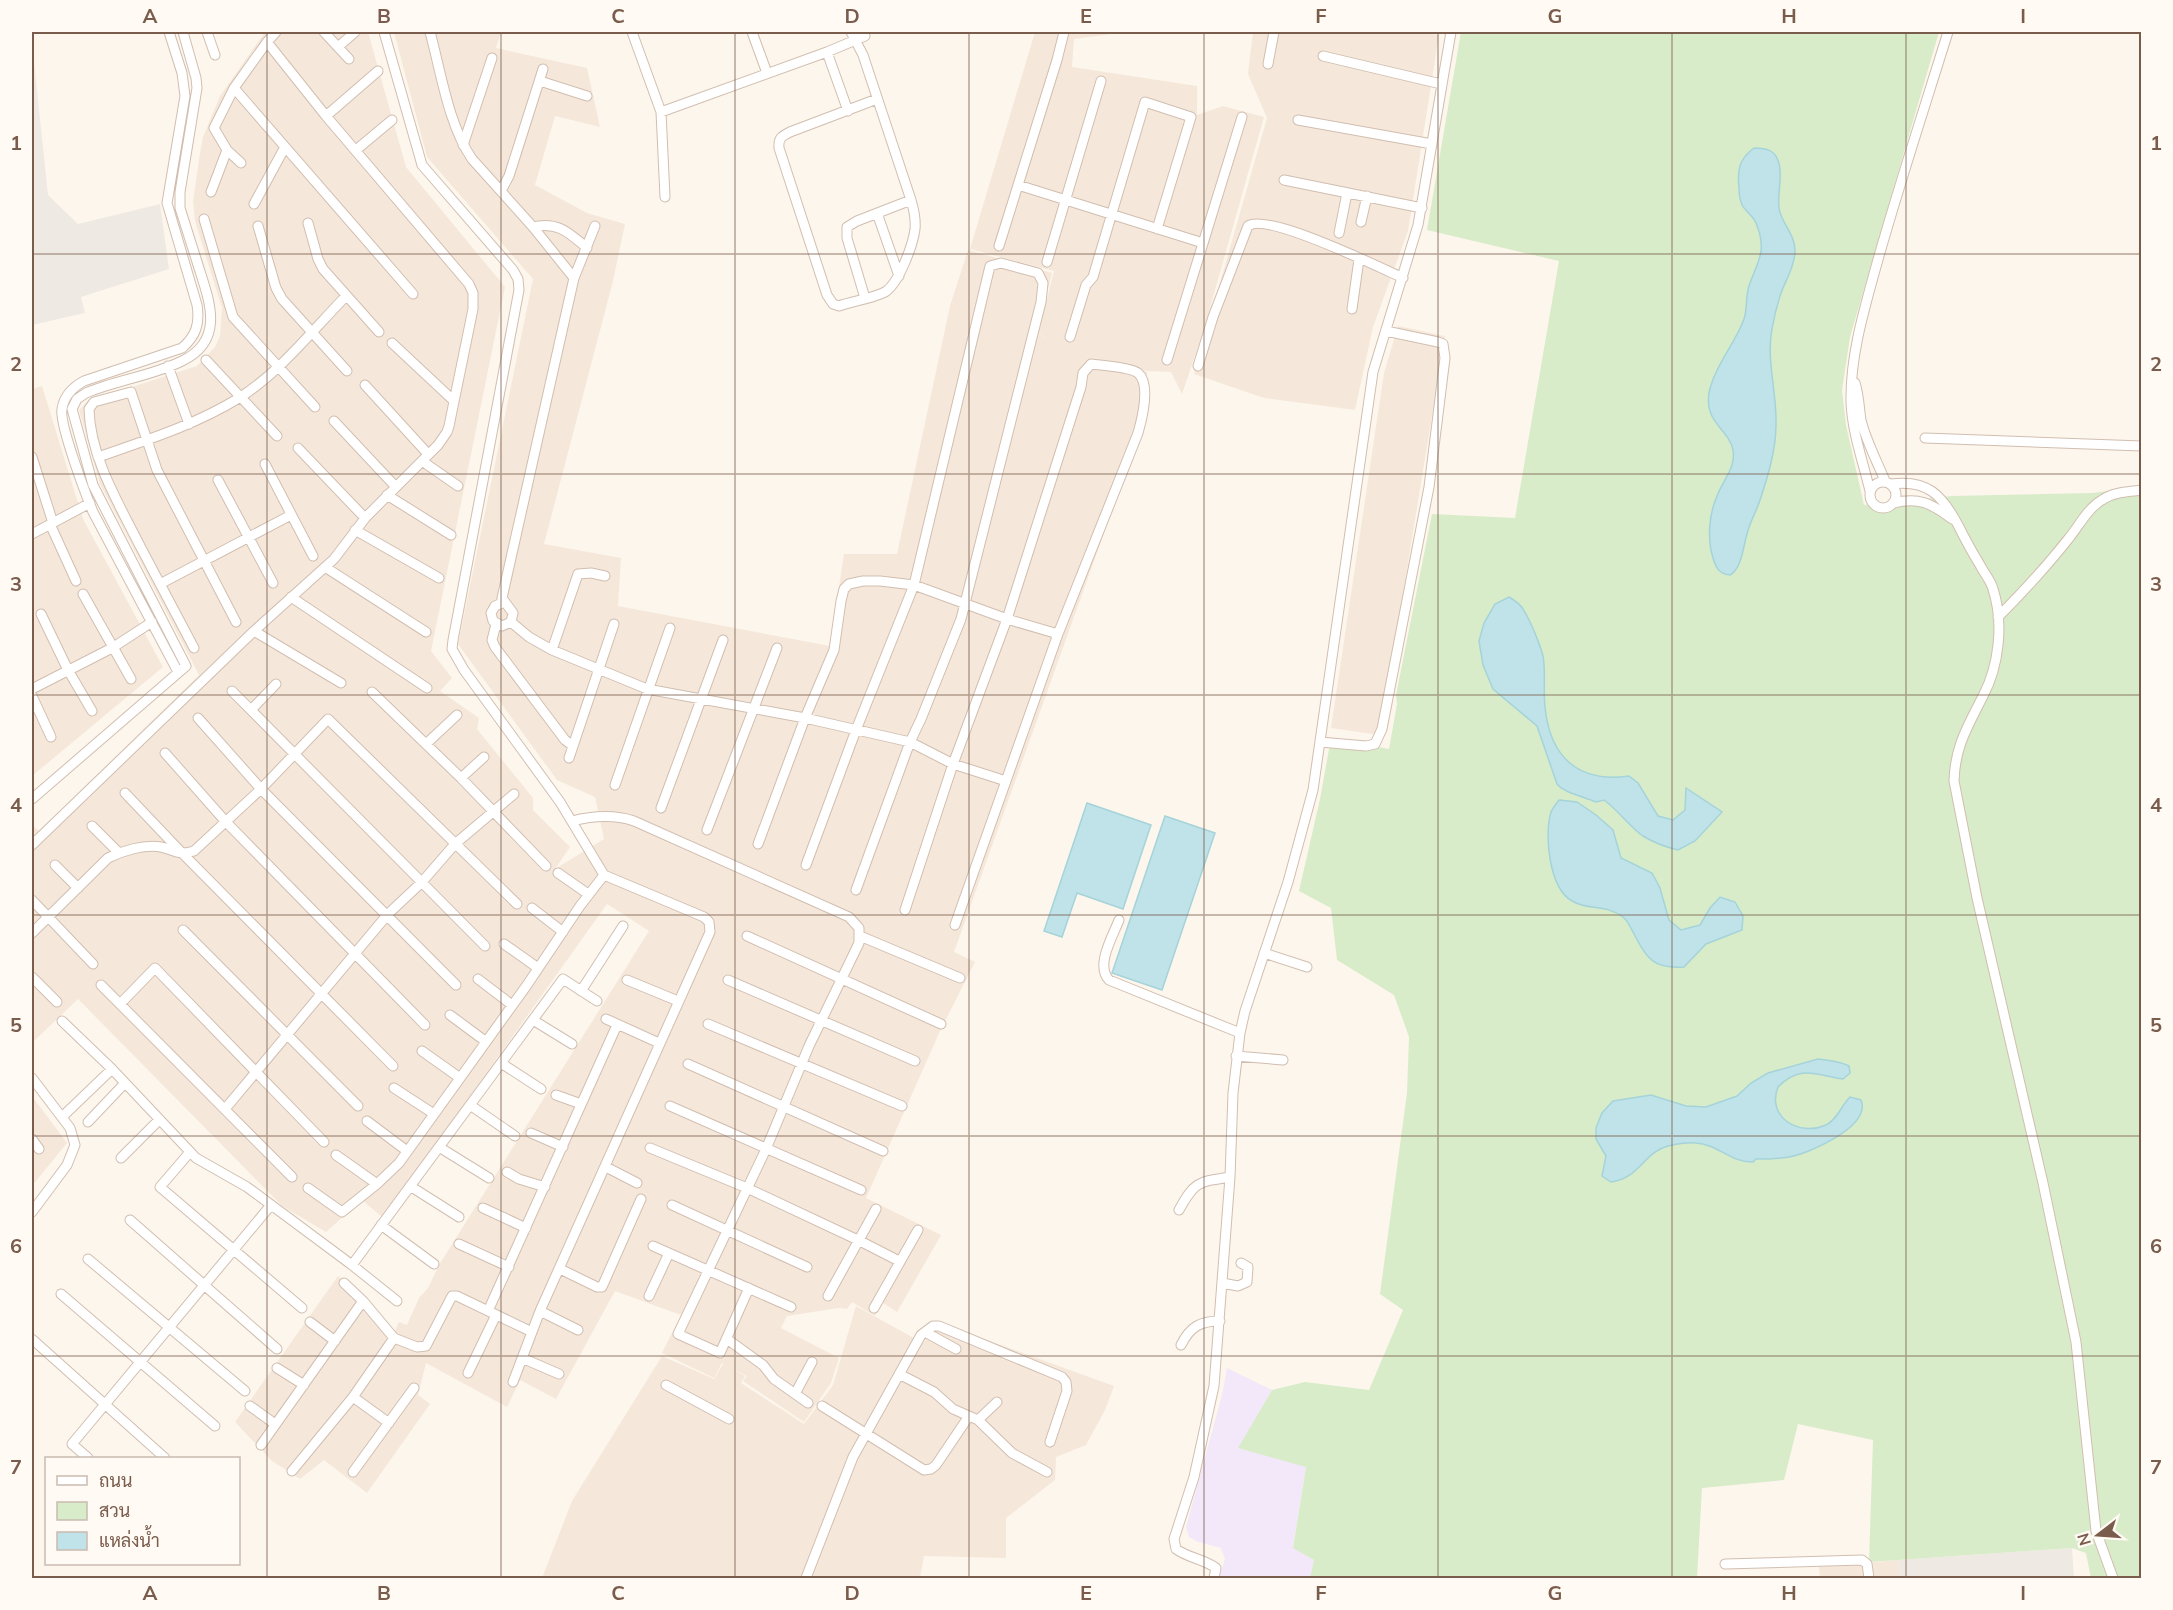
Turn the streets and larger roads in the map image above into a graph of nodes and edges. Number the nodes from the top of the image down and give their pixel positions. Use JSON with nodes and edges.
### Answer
{"nodes":[{"id":1,"x":169,"y":32,"type":"edge"},
{"id":2,"x":183,"y":32,"type":"edge"},
{"id":3,"x":207,"y":32,"type":"edge"},
{"id":4,"x":276,"y":32,"type":"edge"},
{"id":5,"x":324,"y":32,"type":"edge"},
{"id":6,"x":355,"y":32,"type":"edge"},
{"id":7,"x":384,"y":32,"type":"edge"},
{"id":8,"x":430,"y":32,"type":"edge"},
{"id":9,"x":632,"y":32,"type":"edge"},
{"id":10,"x":752,"y":32,"type":"edge"},
{"id":11,"x":1064,"y":32,"type":"edge"},
{"id":12,"x":1274,"y":32,"type":"edge"},
{"id":13,"x":1450,"y":32,"type":"edge"},
{"id":14,"x":1948,"y":32,"type":"edge"},
{"id":15,"x":864,"y":34,"type":"edge"},
{"id":16,"x":853,"y":36,"type":"edge"},
{"id":17,"x":267,"y":42,"type":"junction"},
{"id":18,"x":338,"y":47,"type":"junction"},
{"id":19,"x":827,"y":51,"type":"junction"},
{"id":20,"x":215,"y":55,"type":"dead end"},
{"id":21,"x":863,"y":55,"type":"junction"},
{"id":22,"x":1323,"y":56,"type":"dead end"},
{"id":23,"x":492,"y":58,"type":"dead end"},
{"id":24,"x":349,"y":59,"type":"dead end"},
{"id":25,"x":1268,"y":64,"type":"dead end"},
{"id":26,"x":543,"y":69,"type":"dead end"},
{"id":27,"x":378,"y":71,"type":"dead end"},
{"id":28,"x":767,"y":73,"type":"junction"},
{"id":29,"x":540,"y":81,"type":"junction"},
{"id":30,"x":1101,"y":81,"type":"dead end"},
{"id":31,"x":1441,"y":84,"type":"junction"},
{"id":32,"x":234,"y":88,"type":"junction"},
{"id":33,"x":587,"y":96,"type":"dead end"},
{"id":34,"x":877,"y":99,"type":"junction"},
{"id":35,"x":848,"y":111,"type":"junction"},
{"id":36,"x":661,"y":112,"type":"junction"},
{"id":37,"x":326,"y":116,"type":"junction"},
{"id":38,"x":1242,"y":117,"type":"dead end"},
{"id":39,"x":392,"y":120,"type":"dead end"},
{"id":40,"x":1298,"y":120,"type":"dead end"},
{"id":41,"x":1432,"y":144,"type":"junction"},
{"id":42,"x":463,"y":145,"type":"junction"},
{"id":43,"x":285,"y":147,"type":"junction"},
{"id":44,"x":227,"y":150,"type":"junction"},
{"id":45,"x":356,"y":150,"type":"junction"},
{"id":46,"x":241,"y":163,"type":"dead end"},
{"id":47,"x":1284,"y":180,"type":"dead end"},
{"id":48,"x":1018,"y":185,"type":"junction"},
{"id":49,"x":501,"y":191,"type":"junction"},
{"id":50,"x":211,"y":192,"type":"dead end"},
{"id":51,"x":1347,"y":193,"type":"junction"},
{"id":52,"x":1366,"y":196,"type":"junction"},
{"id":53,"x":665,"y":197,"type":"dead end"},
{"id":54,"x":911,"y":200,"type":"junction"},
{"id":55,"x":1065,"y":200,"type":"junction"},
{"id":56,"x":254,"y":204,"type":"dead end"},
{"id":57,"x":1422,"y":207,"type":"junction"},
{"id":58,"x":877,"y":213,"type":"junction"},
{"id":59,"x":1112,"y":214,"type":"junction"},
{"id":60,"x":204,"y":219,"type":"dead end"},
{"id":61,"x":308,"y":222,"type":"dead end"},
{"id":62,"x":1361,"y":222,"type":"dead end"},
{"id":63,"x":258,"y":226,"type":"dead end"},
{"id":64,"x":533,"y":226,"type":"junction"},
{"id":65,"x":595,"y":226,"type":"dead end"},
{"id":66,"x":1157,"y":229,"type":"junction"},
{"id":67,"x":1339,"y":233,"type":"dead end"},
{"id":68,"x":1203,"y":243,"type":"junction"},
{"id":69,"x":999,"y":246,"type":"dead end"},
{"id":70,"x":587,"y":248,"type":"junction"},
{"id":71,"x":1359,"y":259,"type":"junction"},
{"id":72,"x":1047,"y":261,"type":"dead end"},
{"id":73,"x":898,"y":276,"type":"junction"},
{"id":74,"x":574,"y":278,"type":"junction"},
{"id":75,"x":1403,"y":278,"type":"junction"},
{"id":76,"x":413,"y":294,"type":"dead end"},
{"id":77,"x":346,"y":296,"type":"junction"},
{"id":78,"x":865,"y":298,"type":"junction"},
{"id":79,"x":1352,"y":309,"type":"dead end"},
{"id":80,"x":1386,"y":331,"type":"junction"},
{"id":81,"x":312,"y":332,"type":"junction"},
{"id":82,"x":379,"y":332,"type":"dead end"},
{"id":83,"x":1070,"y":337,"type":"dead end"},
{"id":84,"x":392,"y":343,"type":"dead end"},
{"id":85,"x":206,"y":360,"type":"dead end"},
{"id":86,"x":1167,"y":360,"type":"dead end"},
{"id":87,"x":168,"y":366,"type":"junction"},
{"id":88,"x":279,"y":366,"type":"junction"},
{"id":89,"x":1198,"y":366,"type":"dead end"},
{"id":90,"x":347,"y":371,"type":"dead end"},
{"id":91,"x":1853,"y":377,"type":"junction"},
{"id":92,"x":365,"y":385,"type":"dead end"},
{"id":93,"x":240,"y":397,"type":"junction"},
{"id":94,"x":454,"y":401,"type":"junction"},
{"id":95,"x":315,"y":407,"type":"dead end"},
{"id":96,"x":334,"y":421,"type":"dead end"},
{"id":97,"x":189,"y":424,"type":"junction"},
{"id":98,"x":276,"y":436,"type":"dead end"},
{"id":99,"x":1925,"y":438,"type":"dead end"},
{"id":100,"x":146,"y":441,"type":"junction"},
{"id":101,"x":2142,"y":446,"type":"edge"},
{"id":102,"x":298,"y":448,"type":"dead end"},
{"id":103,"x":32,"y":457,"type":"edge"},
{"id":104,"x":98,"y":457,"type":"junction"},
{"id":105,"x":425,"y":458,"type":"junction"},
{"id":106,"x":265,"y":464,"type":"dead end"},
{"id":107,"x":218,"y":480,"type":"dead end"},
{"id":108,"x":1888,"y":483,"type":"junction"},
{"id":109,"x":395,"y":486,"type":"junction"},
{"id":110,"x":458,"y":486,"type":"dead end"},
{"id":111,"x":2142,"y":490,"type":"edge"},
{"id":112,"x":1870,"y":491,"type":"junction"},
{"id":113,"x":387,"y":495,"type":"junction"},
{"id":114,"x":1893,"y":503,"type":"junction"},
{"id":115,"x":90,"y":504,"type":"junction"},
{"id":116,"x":291,"y":514,"type":"junction"},
{"id":117,"x":365,"y":518,"type":"junction"},
{"id":118,"x":1957,"y":522,"type":"junction"},
{"id":119,"x":52,"y":524,"type":"junction"},
{"id":120,"x":355,"y":530,"type":"junction"},
{"id":121,"x":32,"y":534,"type":"edge"},
{"id":122,"x":451,"y":535,"type":"dead end"},
{"id":123,"x":248,"y":537,"type":"junction"},
{"id":124,"x":313,"y":556,"type":"dead end"},
{"id":125,"x":204,"y":561,"type":"junction"},
{"id":126,"x":325,"y":567,"type":"junction"},
{"id":127,"x":605,"y":576,"type":"dead end"},
{"id":128,"x":439,"y":578,"type":"dead end"},
{"id":129,"x":76,"y":581,"type":"dead end"},
{"id":130,"x":273,"y":583,"type":"dead end"},
{"id":131,"x":160,"y":584,"type":"junction"},
{"id":132,"x":914,"y":585,"type":"junction"},
{"id":133,"x":83,"y":594,"type":"dead end"},
{"id":134,"x":291,"y":597,"type":"junction"},
{"id":135,"x":502,"y":598,"type":"junction"},
{"id":136,"x":964,"y":602,"type":"junction"},
{"id":137,"x":41,"y":614,"type":"dead end"},
{"id":138,"x":1998,"y":617,"type":"junction"},
{"id":139,"x":1007,"y":619,"type":"junction"},
{"id":140,"x":511,"y":621,"type":"junction"},
{"id":141,"x":152,"y":622,"type":"junction"},
{"id":142,"x":236,"y":622,"type":"dead end"},
{"id":143,"x":496,"y":624,"type":"junction"},
{"id":144,"x":614,"y":624,"type":"dead end"},
{"id":145,"x":670,"y":628,"type":"dead end"},
{"id":146,"x":254,"y":631,"type":"junction"},
{"id":147,"x":426,"y":632,"type":"dead end"},
{"id":148,"x":1058,"y":634,"type":"junction"},
{"id":149,"x":723,"y":640,"type":"dead end"},
{"id":150,"x":112,"y":648,"type":"junction"},
{"id":151,"x":194,"y":648,"type":"dead end"},
{"id":152,"x":777,"y":648,"type":"dead end"},
{"id":153,"x":552,"y":650,"type":"junction"},
{"id":154,"x":68,"y":670,"type":"junction"},
{"id":155,"x":599,"y":670,"type":"junction"},
{"id":156,"x":178,"y":672,"type":"junction"},
{"id":157,"x":131,"y":679,"type":"dead end"},
{"id":158,"x":341,"y":682,"type":"dead end"},
{"id":159,"x":276,"y":684,"type":"dead end"},
{"id":160,"x":427,"y":688,"type":"dead end"},
{"id":161,"x":32,"y":689,"type":"edge"},
{"id":162,"x":647,"y":689,"type":"junction"},
{"id":163,"x":232,"y":691,"type":"dead end"},
{"id":164,"x":372,"y":692,"type":"dead end"},
{"id":165,"x":32,"y":696,"type":"edge"},
{"id":166,"x":700,"y":700,"type":"junction"},
{"id":167,"x":753,"y":709,"type":"junction"},
{"id":168,"x":252,"y":710,"type":"junction"},
{"id":169,"x":92,"y":711,"type":"dead end"},
{"id":170,"x":457,"y":715,"type":"dead end"},
{"id":171,"x":198,"y":718,"type":"dead end"},
{"id":172,"x":805,"y":718,"type":"junction"},
{"id":173,"x":856,"y":729,"type":"junction"},
{"id":174,"x":51,"y":737,"type":"dead end"},
{"id":175,"x":910,"y":742,"type":"junction"},
{"id":176,"x":1320,"y":742,"type":"junction"},
{"id":177,"x":426,"y":744,"type":"junction"},
{"id":178,"x":573,"y":746,"type":"junction"},
{"id":179,"x":165,"y":753,"type":"dead end"},
{"id":180,"x":296,"y":754,"type":"junction"},
{"id":181,"x":484,"y":758,"type":"dead end"},
{"id":182,"x":569,"y":758,"type":"dead end"},
{"id":183,"x":953,"y":765,"type":"junction"},
{"id":184,"x":461,"y":778,"type":"junction"},
{"id":185,"x":1006,"y":780,"type":"junction"},
{"id":186,"x":615,"y":785,"type":"dead end"},
{"id":187,"x":261,"y":789,"type":"junction"},
{"id":188,"x":125,"y":793,"type":"dead end"},
{"id":189,"x":514,"y":794,"type":"dead end"},
{"id":190,"x":32,"y":799,"type":"edge"},
{"id":191,"x":661,"y":808,"type":"dead end"},
{"id":192,"x":493,"y":812,"type":"junction"},
{"id":193,"x":572,"y":821,"type":"junction"},
{"id":194,"x":226,"y":822,"type":"junction"},
{"id":195,"x":92,"y":826,"type":"dead end"},
{"id":196,"x":707,"y":830,"type":"dead end"},
{"id":197,"x":455,"y":844,"type":"junction"},
{"id":198,"x":758,"y":844,"type":"dead end"},
{"id":199,"x":32,"y":845,"type":"edge"},
{"id":200,"x":119,"y":853,"type":"junction"},
{"id":201,"x":183,"y":854,"type":"junction"},
{"id":202,"x":55,"y":865,"type":"dead end"},
{"id":203,"x":546,"y":866,"type":"dead end"},
{"id":204,"x":806,"y":866,"type":"dead end"},
{"id":205,"x":558,"y":873,"type":"dead end"},
{"id":206,"x":604,"y":875,"type":"junction"},
{"id":207,"x":422,"y":882,"type":"junction"},
{"id":208,"x":78,"y":888,"type":"junction"},
{"id":209,"x":856,"y":890,"type":"dead end"},
{"id":210,"x":588,"y":894,"type":"junction"},
{"id":211,"x":32,"y":900,"type":"edge"},
{"id":212,"x":517,"y":904,"type":"dead end"},
{"id":213,"x":532,"y":908,"type":"dead end"},
{"id":214,"x":905,"y":910,"type":"dead end"},
{"id":215,"x":388,"y":914,"type":"junction"},
{"id":216,"x":49,"y":917,"type":"junction"},
{"id":217,"x":1119,"y":920,"type":"dead end"},
{"id":218,"x":955,"y":925,"type":"dead end"},
{"id":219,"x":623,"y":926,"type":"dead end"},
{"id":220,"x":183,"y":930,"type":"dead end"},
{"id":221,"x":563,"y":932,"type":"junction"},
{"id":222,"x":32,"y":933,"type":"edge"},
{"id":223,"x":747,"y":936,"type":"dead end"},
{"id":224,"x":860,"y":936,"type":"junction"},
{"id":225,"x":504,"y":944,"type":"dead end"},
{"id":226,"x":485,"y":946,"type":"dead end"},
{"id":227,"x":355,"y":953,"type":"junction"},
{"id":228,"x":1264,"y":953,"type":"junction"},
{"id":229,"x":93,"y":964,"type":"dead end"},
{"id":230,"x":1307,"y":967,"type":"dead end"},
{"id":231,"x":538,"y":968,"type":"junction"},
{"id":232,"x":32,"y":977,"type":"edge"},
{"id":233,"x":960,"y":978,"type":"dead end"},
{"id":234,"x":478,"y":979,"type":"dead end"},
{"id":235,"x":627,"y":980,"type":"dead end"},
{"id":236,"x":728,"y":980,"type":"dead end"},
{"id":237,"x":842,"y":981,"type":"junction"},
{"id":238,"x":101,"y":985,"type":"dead end"},
{"id":239,"x":456,"y":985,"type":"dead end"},
{"id":240,"x":581,"y":990,"type":"junction"},
{"id":241,"x":322,"y":994,"type":"junction"},
{"id":242,"x":597,"y":1001,"type":"dead end"},
{"id":243,"x":678,"y":1001,"type":"junction"},
{"id":244,"x":57,"y":1002,"type":"dead end"},
{"id":245,"x":120,"y":1004,"type":"junction"},
{"id":246,"x":512,"y":1005,"type":"junction"},
{"id":247,"x":450,"y":1015,"type":"dead end"},
{"id":248,"x":606,"y":1019,"type":"dead end"},
{"id":249,"x":533,"y":1020,"type":"junction"},
{"id":250,"x":62,"y":1021,"type":"dead end"},
{"id":251,"x":822,"y":1022,"type":"junction"},
{"id":252,"x":425,"y":1024,"type":"dead end"},
{"id":253,"x":708,"y":1024,"type":"dead end"},
{"id":254,"x":941,"y":1024,"type":"dead end"},
{"id":255,"x":617,"y":1025,"type":"junction"},
{"id":256,"x":1240,"y":1033,"type":"junction"},
{"id":257,"x":288,"y":1034,"type":"junction"},
{"id":258,"x":485,"y":1041,"type":"junction"},
{"id":259,"x":659,"y":1043,"type":"junction"},
{"id":260,"x":572,"y":1044,"type":"dead end"},
{"id":261,"x":422,"y":1051,"type":"dead end"},
{"id":262,"x":1236,"y":1056,"type":"junction"},
{"id":263,"x":1283,"y":1060,"type":"dead end"},
{"id":264,"x":915,"y":1061,"type":"dead end"},
{"id":265,"x":501,"y":1063,"type":"junction"},
{"id":266,"x":801,"y":1063,"type":"junction"},
{"id":267,"x":688,"y":1064,"type":"dead end"},
{"id":268,"x":393,"y":1066,"type":"dead end"},
{"id":269,"x":112,"y":1069,"type":"junction"},
{"id":270,"x":256,"y":1072,"type":"junction"},
{"id":271,"x":32,"y":1078,"type":"edge"},
{"id":272,"x":460,"y":1078,"type":"junction"},
{"id":273,"x":125,"y":1083,"type":"junction"},
{"id":274,"x":394,"y":1088,"type":"dead end"},
{"id":275,"x":541,"y":1089,"type":"dead end"},
{"id":276,"x":556,"y":1095,"type":"dead end"},
{"id":277,"x":581,"y":1104,"type":"junction"},
{"id":278,"x":470,"y":1105,"type":"junction"},
{"id":279,"x":358,"y":1106,"type":"dead end"},
{"id":280,"x":670,"y":1106,"type":"dead end"},
{"id":281,"x":902,"y":1106,"type":"dead end"},
{"id":282,"x":785,"y":1107,"type":"junction"},
{"id":283,"x":225,"y":1109,"type":"junction"},
{"id":284,"x":434,"y":1114,"type":"junction"},
{"id":285,"x":62,"y":1117,"type":"junction"},
{"id":286,"x":159,"y":1120,"type":"junction"},
{"id":287,"x":367,"y":1121,"type":"dead end"},
{"id":288,"x":88,"y":1122,"type":"dead end"},
{"id":289,"x":531,"y":1133,"type":"dead end"},
{"id":290,"x":515,"y":1136,"type":"dead end"},
{"id":291,"x":32,"y":1139,"type":"edge"},
{"id":292,"x":324,"y":1142,"type":"dead end"},
{"id":293,"x":439,"y":1147,"type":"junction"},
{"id":294,"x":563,"y":1147,"type":"junction"},
{"id":295,"x":650,"y":1148,"type":"dead end"},
{"id":296,"x":39,"y":1149,"type":"dead end"},
{"id":297,"x":766,"y":1149,"type":"junction"},
{"id":298,"x":407,"y":1151,"type":"junction"},
{"id":299,"x":883,"y":1151,"type":"dead end"},
{"id":300,"x":190,"y":1152,"type":"junction"},
{"id":301,"x":336,"y":1155,"type":"dead end"},
{"id":302,"x":121,"y":1158,"type":"dead end"},
{"id":303,"x":606,"y":1167,"type":"junction"},
{"id":304,"x":507,"y":1172,"type":"dead end"},
{"id":305,"x":292,"y":1177,"type":"dead end"},
{"id":306,"x":1230,"y":1177,"type":"junction"},
{"id":307,"x":489,"y":1178,"type":"dead end"},
{"id":308,"x":637,"y":1183,"type":"dead end"},
{"id":309,"x":377,"y":1184,"type":"junction"},
{"id":310,"x":410,"y":1186,"type":"junction"},
{"id":311,"x":545,"y":1187,"type":"junction"},
{"id":312,"x":308,"y":1188,"type":"dead end"},
{"id":313,"x":747,"y":1188,"type":"junction"},
{"id":314,"x":861,"y":1190,"type":"dead end"},
{"id":315,"x":641,"y":1199,"type":"dead end"},
{"id":316,"x":271,"y":1205,"type":"junction"},
{"id":317,"x":672,"y":1205,"type":"dead end"},
{"id":318,"x":483,"y":1208,"type":"dead end"},
{"id":319,"x":876,"y":1209,"type":"dead end"},
{"id":320,"x":1179,"y":1210,"type":"dead end"},
{"id":321,"x":32,"y":1212,"type":"edge"},
{"id":322,"x":459,"y":1217,"type":"dead end"},
{"id":323,"x":130,"y":1220,"type":"dead end"},
{"id":324,"x":381,"y":1226,"type":"junction"},
{"id":325,"x":526,"y":1228,"type":"junction"},
{"id":326,"x":727,"y":1230,"type":"junction"},
{"id":327,"x":918,"y":1230,"type":"dead end"},
{"id":328,"x":860,"y":1240,"type":"junction"},
{"id":329,"x":459,"y":1244,"type":"dead end"},
{"id":330,"x":653,"y":1246,"type":"dead end"},
{"id":331,"x":234,"y":1250,"type":"junction"},
{"id":332,"x":669,"y":1253,"type":"junction"},
{"id":333,"x":88,"y":1259,"type":"dead end"},
{"id":334,"x":899,"y":1261,"type":"junction"},
{"id":335,"x":1241,"y":1263,"type":"dead end"},
{"id":336,"x":435,"y":1264,"type":"dead end"},
{"id":337,"x":352,"y":1265,"type":"junction"},
{"id":338,"x":509,"y":1267,"type":"junction"},
{"id":339,"x":807,"y":1267,"type":"dead end"},
{"id":340,"x":560,"y":1269,"type":"junction"},
{"id":341,"x":708,"y":1271,"type":"junction"},
{"id":342,"x":344,"y":1283,"type":"dead end"},
{"id":343,"x":1222,"y":1283,"type":"junction"},
{"id":344,"x":205,"y":1286,"type":"junction"},
{"id":345,"x":749,"y":1288,"type":"junction"},
{"id":346,"x":61,"y":1294,"type":"dead end"},
{"id":347,"x":649,"y":1296,"type":"dead end"},
{"id":348,"x":828,"y":1296,"type":"dead end"},
{"id":349,"x":363,"y":1301,"type":"junction"},
{"id":350,"x":397,"y":1301,"type":"dead end"},
{"id":351,"x":791,"y":1307,"type":"dead end"},
{"id":352,"x":302,"y":1308,"type":"dead end"},
{"id":353,"x":874,"y":1308,"type":"dead end"},
{"id":354,"x":540,"y":1311,"type":"junction"},
{"id":355,"x":492,"y":1313,"type":"junction"},
{"id":356,"x":1220,"y":1321,"type":"junction"},
{"id":357,"x":310,"y":1322,"type":"dead end"},
{"id":358,"x":170,"y":1328,"type":"junction"},
{"id":359,"x":578,"y":1330,"type":"dead end"},
{"id":360,"x":532,"y":1332,"type":"junction"},
{"id":361,"x":925,"y":1332,"type":"junction"},
{"id":362,"x":394,"y":1338,"type":"junction"},
{"id":363,"x":32,"y":1339,"type":"edge"},
{"id":364,"x":727,"y":1339,"type":"junction"},
{"id":365,"x":335,"y":1341,"type":"junction"},
{"id":366,"x":1181,"y":1345,"type":"dead end"},
{"id":367,"x":276,"y":1349,"type":"dead end"},
{"id":368,"x":956,"y":1349,"type":"dead end"},
{"id":369,"x":522,"y":1358,"type":"junction"},
{"id":370,"x":812,"y":1362,"type":"dead end"},
{"id":371,"x":141,"y":1363,"type":"junction"},
{"id":372,"x":277,"y":1368,"type":"dead end"},
{"id":373,"x":468,"y":1373,"type":"dead end"},
{"id":374,"x":559,"y":1374,"type":"dead end"},
{"id":375,"x":899,"y":1374,"type":"junction"},
{"id":376,"x":513,"y":1382,"type":"dead end"},
{"id":377,"x":304,"y":1385,"type":"junction"},
{"id":378,"x":666,"y":1385,"type":"dead end"},
{"id":379,"x":414,"y":1388,"type":"dead end"},
{"id":380,"x":245,"y":1391,"type":"dead end"},
{"id":381,"x":795,"y":1394,"type":"junction"},
{"id":382,"x":353,"y":1396,"type":"junction"},
{"id":383,"x":997,"y":1402,"type":"dead end"},
{"id":384,"x":808,"y":1403,"type":"dead end"},
{"id":385,"x":105,"y":1404,"type":"junction"},
{"id":386,"x":249,"y":1406,"type":"dead end"},
{"id":387,"x":822,"y":1406,"type":"dead end"},
{"id":388,"x":969,"y":1416,"type":"junction"},
{"id":389,"x":729,"y":1419,"type":"dead end"},
{"id":390,"x":978,"y":1420,"type":"junction"},
{"id":391,"x":389,"y":1423,"type":"junction"},
{"id":392,"x":276,"y":1424,"type":"junction"},
{"id":393,"x":215,"y":1426,"type":"dead end"},
{"id":394,"x":865,"y":1433,"type":"junction"},
{"id":395,"x":1050,"y":1442,"type":"dead end"},
{"id":396,"x":261,"y":1445,"type":"dead end"},
{"id":397,"x":87,"y":1457,"type":"edge"},
{"id":398,"x":164,"y":1457,"type":"edge"},
{"id":399,"x":292,"y":1471,"type":"dead end"},
{"id":400,"x":353,"y":1472,"type":"dead end"},
{"id":401,"x":1047,"y":1472,"type":"dead end"},
{"id":402,"x":1725,"y":1563,"type":"dead end"},
{"id":403,"x":806,"y":1578,"type":"edge"},
{"id":404,"x":1214,"y":1578,"type":"edge"},
{"id":405,"x":1869,"y":1578,"type":"edge"},
{"id":406,"x":2112,"y":1578,"type":"edge"}],
"edges":[{"from":1,"to":115,"type":"street"},
{"from":2,"to":87,"type":"street"},
{"from":3,"to":20,"type":"street"},
{"from":4,"to":17,"type":"street"},
{"from":5,"to":18,"type":"street"},
{"from":6,"to":18,"type":"street"},
{"from":7,"to":193,"type":"street"},
{"from":8,"to":42,"type":"street"},
{"from":9,"to":36,"type":"street"},
{"from":10,"to":28,"type":"street"},
{"from":11,"to":48,"type":"street"},
{"from":12,"to":25,"type":"street"},
{"from":13,"to":31,"type":"street"},
{"from":14,"to":91,"type":"street"},
{"from":15,"to":16,"type":"street"},
{"from":15,"to":21,"type":"street"},
{"from":16,"to":19,"type":"street"},
{"from":16,"to":21,"type":"street"},
{"from":17,"to":32,"type":"street"},
{"from":17,"to":37,"type":"street"},
{"from":18,"to":24,"type":"street"},
{"from":19,"to":28,"type":"street"},
{"from":19,"to":35,"type":"street"},
{"from":21,"to":34,"type":"street"},
{"from":22,"to":31,"type":"street"},
{"from":23,"to":42,"type":"street"},
{"from":26,"to":29,"type":"street"},
{"from":27,"to":37,"type":"street"},
{"from":28,"to":36,"type":"street"},
{"from":29,"to":33,"type":"street"},
{"from":29,"to":49,"type":"street"},
{"from":30,"to":55,"type":"street"},
{"from":31,"to":41,"type":"street"},
{"from":32,"to":43,"type":"street"},
{"from":32,"to":44,"type":"street"},
{"from":34,"to":35,"type":"street"},
{"from":34,"to":54,"type":"street"},
{"from":35,"to":78,"type":"street"},
{"from":36,"to":53,"type":"street"},
{"from":37,"to":45,"type":"street"},
{"from":38,"to":68,"type":"street"},
{"from":39,"to":45,"type":"street"},
{"from":40,"to":41,"type":"street"},
{"from":41,"to":57,"type":"street"},
{"from":42,"to":49,"type":"street"},
{"from":43,"to":56,"type":"street"},
{"from":43,"to":76,"type":"street"},
{"from":44,"to":46,"type":"street"},
{"from":44,"to":50,"type":"street"},
{"from":45,"to":94,"type":"street"},
{"from":47,"to":51,"type":"street"},
{"from":48,"to":55,"type":"street"},
{"from":48,"to":69,"type":"street"},
{"from":49,"to":64,"type":"street"},
{"from":51,"to":52,"type":"street"},
{"from":51,"to":67,"type":"street"},
{"from":52,"to":57,"type":"street"},
{"from":52,"to":62,"type":"street"},
{"from":54,"to":58,"type":"street"},
{"from":54,"to":73,"type":"street"},
{"from":55,"to":59,"type":"street"},
{"from":55,"to":72,"type":"street"},
{"from":57,"to":75,"type":"street"},
{"from":58,"to":73,"type":"street"},
{"from":58,"to":78,"type":"street"},
{"from":59,"to":66,"type":"street"},
{"from":59,"to":66,"type":"street"},
{"from":59,"to":83,"type":"street"},
{"from":60,"to":88,"type":"street"},
{"from":61,"to":77,"type":"street"},
{"from":63,"to":81,"type":"street"},
{"from":64,"to":70,"type":"street"},
{"from":64,"to":74,"type":"street"},
{"from":65,"to":70,"type":"street"},
{"from":66,"to":68,"type":"street"},
{"from":68,"to":86,"type":"street"},
{"from":70,"to":74,"type":"street"},
{"from":71,"to":75,"type":"street"},
{"from":71,"to":79,"type":"street"},
{"from":71,"to":89,"type":"street"},
{"from":73,"to":78,"type":"street"},
{"from":74,"to":135,"type":"street"},
{"from":75,"to":80,"type":"street"},
{"from":77,"to":81,"type":"street"},
{"from":77,"to":82,"type":"street"},
{"from":80,"to":176,"type":"street"},
{"from":80,"to":176,"type":"street"},
{"from":81,"to":88,"type":"street"},
{"from":81,"to":90,"type":"street"},
{"from":84,"to":94,"type":"street"},
{"from":85,"to":93,"type":"street"},
{"from":87,"to":97,"type":"street"},
{"from":87,"to":156,"type":"street"},
{"from":88,"to":93,"type":"street"},
{"from":88,"to":95,"type":"street"},
{"from":91,"to":108,"type":"street"},
{"from":91,"to":112,"type":"street"},
{"from":92,"to":105,"type":"street"},
{"from":93,"to":97,"type":"street"},
{"from":93,"to":98,"type":"street"},
{"from":94,"to":105,"type":"street"},
{"from":96,"to":109,"type":"street"},
{"from":97,"to":100,"type":"street"},
{"from":99,"to":101,"type":"street"},
{"from":100,"to":104,"type":"street"},
{"from":100,"to":104,"type":"street"},
{"from":100,"to":125,"type":"street"},
{"from":102,"to":117,"type":"street"},
{"from":103,"to":119,"type":"street"},
{"from":104,"to":131,"type":"street"},
{"from":105,"to":109,"type":"street"},
{"from":105,"to":110,"type":"street"},
{"from":106,"to":116,"type":"street"},
{"from":107,"to":123,"type":"street"},
{"from":108,"to":112,"type":"street"},
{"from":108,"to":114,"type":"street"},
{"from":108,"to":118,"type":"street"},
{"from":109,"to":113,"type":"street"},
{"from":111,"to":138,"type":"street"},
{"from":112,"to":114,"type":"street"},
{"from":113,"to":117,"type":"street"},
{"from":113,"to":122,"type":"street"},
{"from":114,"to":118,"type":"street"},
{"from":115,"to":119,"type":"street"},
{"from":115,"to":141,"type":"street"},
{"from":116,"to":123,"type":"street"},
{"from":116,"to":124,"type":"street"},
{"from":117,"to":120,"type":"street"},
{"from":118,"to":138,"type":"street"},
{"from":119,"to":121,"type":"street"},
{"from":119,"to":129,"type":"street"},
{"from":120,"to":126,"type":"street"},
{"from":120,"to":128,"type":"street"},
{"from":123,"to":125,"type":"street"},
{"from":123,"to":130,"type":"street"},
{"from":125,"to":131,"type":"street"},
{"from":125,"to":142,"type":"street"},
{"from":126,"to":134,"type":"street"},
{"from":126,"to":147,"type":"street"},
{"from":127,"to":153,"type":"street"},
{"from":131,"to":151,"type":"street"},
{"from":132,"to":136,"type":"street"},
{"from":132,"to":136,"type":"street"},
{"from":132,"to":172,"type":"street"},
{"from":132,"to":173,"type":"street"},
{"from":133,"to":150,"type":"street"},
{"from":134,"to":146,"type":"street"},
{"from":134,"to":160,"type":"street"},
{"from":135,"to":140,"type":"street"},
{"from":135,"to":143,"type":"street"},
{"from":136,"to":139,"type":"street"},
{"from":136,"to":175,"type":"street"},
{"from":137,"to":154,"type":"street"},
{"from":138,"to":406,"type":"street"},
{"from":139,"to":148,"type":"street"},
{"from":139,"to":148,"type":"street"},
{"from":139,"to":183,"type":"street"},
{"from":140,"to":143,"type":"street"},
{"from":140,"to":153,"type":"street"},
{"from":141,"to":150,"type":"street"},
{"from":141,"to":156,"type":"street"},
{"from":143,"to":178,"type":"street"},
{"from":144,"to":155,"type":"street"},
{"from":145,"to":162,"type":"street"},
{"from":146,"to":158,"type":"street"},
{"from":146,"to":199,"type":"street"},
{"from":148,"to":185,"type":"street"},
{"from":149,"to":166,"type":"street"},
{"from":150,"to":154,"type":"street"},
{"from":150,"to":157,"type":"street"},
{"from":152,"to":167,"type":"street"},
{"from":153,"to":155,"type":"street"},
{"from":154,"to":161,"type":"street"},
{"from":154,"to":169,"type":"street"},
{"from":155,"to":162,"type":"street"},
{"from":155,"to":178,"type":"street"},
{"from":156,"to":190,"type":"street"},
{"from":159,"to":168,"type":"street"},
{"from":162,"to":166,"type":"street"},
{"from":162,"to":186,"type":"street"},
{"from":163,"to":168,"type":"street"},
{"from":164,"to":177,"type":"street"},
{"from":165,"to":174,"type":"street"},
{"from":166,"to":167,"type":"street"},
{"from":166,"to":191,"type":"street"},
{"from":167,"to":172,"type":"street"},
{"from":167,"to":196,"type":"street"},
{"from":168,"to":180,"type":"street"},
{"from":170,"to":177,"type":"street"},
{"from":171,"to":187,"type":"street"},
{"from":172,"to":173,"type":"street"},
{"from":172,"to":198,"type":"street"},
{"from":173,"to":175,"type":"street"},
{"from":173,"to":204,"type":"street"},
{"from":175,"to":183,"type":"street"},
{"from":175,"to":209,"type":"street"},
{"from":176,"to":228,"type":"street"},
{"from":177,"to":184,"type":"street"},
{"from":178,"to":182,"type":"street"},
{"from":179,"to":194,"type":"street"},
{"from":180,"to":187,"type":"street"},
{"from":180,"to":197,"type":"street"},
{"from":180,"to":207,"type":"street"},
{"from":181,"to":184,"type":"street"},
{"from":183,"to":185,"type":"street"},
{"from":183,"to":214,"type":"street"},
{"from":184,"to":192,"type":"street"},
{"from":185,"to":218,"type":"street"},
{"from":187,"to":194,"type":"street"},
{"from":187,"to":215,"type":"street"},
{"from":188,"to":201,"type":"street"},
{"from":189,"to":192,"type":"street"},
{"from":192,"to":197,"type":"street"},
{"from":192,"to":203,"type":"street"},
{"from":193,"to":206,"type":"street"},
{"from":193,"to":224,"type":"street"},
{"from":194,"to":201,"type":"street"},
{"from":194,"to":227,"type":"street"},
{"from":195,"to":200,"type":"street"},
{"from":197,"to":207,"type":"street"},
{"from":197,"to":212,"type":"street"},
{"from":200,"to":201,"type":"street"},
{"from":200,"to":208,"type":"street"},
{"from":201,"to":241,"type":"street"},
{"from":202,"to":208,"type":"street"},
{"from":205,"to":210,"type":"street"},
{"from":206,"to":210,"type":"street"},
{"from":206,"to":243,"type":"street"},
{"from":207,"to":215,"type":"street"},
{"from":207,"to":226,"type":"street"},
{"from":208,"to":216,"type":"street"},
{"from":210,"to":221,"type":"street"},
{"from":211,"to":216,"type":"street"},
{"from":213,"to":221,"type":"street"},
{"from":215,"to":227,"type":"street"},
{"from":215,"to":239,"type":"street"},
{"from":216,"to":222,"type":"street"},
{"from":216,"to":229,"type":"street"},
{"from":217,"to":256,"type":"street"},
{"from":219,"to":240,"type":"street"},
{"from":220,"to":257,"type":"street"},
{"from":221,"to":231,"type":"street"},
{"from":223,"to":237,"type":"street"},
{"from":224,"to":233,"type":"street"},
{"from":224,"to":237,"type":"street"},
{"from":225,"to":231,"type":"street"},
{"from":227,"to":241,"type":"street"},
{"from":227,"to":252,"type":"street"},
{"from":228,"to":230,"type":"street"},
{"from":228,"to":256,"type":"street"},
{"from":231,"to":246,"type":"street"},
{"from":232,"to":244,"type":"street"},
{"from":234,"to":246,"type":"street"},
{"from":235,"to":243,"type":"street"},
{"from":236,"to":251,"type":"street"},
{"from":237,"to":251,"type":"street"},
{"from":237,"to":254,"type":"street"},
{"from":238,"to":245,"type":"street"},
{"from":240,"to":242,"type":"street"},
{"from":240,"to":249,"type":"street"},
{"from":241,"to":257,"type":"street"},
{"from":241,"to":268,"type":"street"},
{"from":243,"to":259,"type":"street"},
{"from":245,"to":270,"type":"street"},
{"from":245,"to":283,"type":"street"},
{"from":246,"to":258,"type":"street"},
{"from":247,"to":258,"type":"street"},
{"from":248,"to":255,"type":"street"},
{"from":249,"to":260,"type":"street"},
{"from":249,"to":265,"type":"street"},
{"from":250,"to":269,"type":"street"},
{"from":251,"to":264,"type":"street"},
{"from":251,"to":266,"type":"street"},
{"from":253,"to":266,"type":"street"},
{"from":255,"to":259,"type":"street"},
{"from":255,"to":277,"type":"street"},
{"from":256,"to":262,"type":"street"},
{"from":257,"to":270,"type":"street"},
{"from":257,"to":279,"type":"street"},
{"from":258,"to":272,"type":"street"},
{"from":259,"to":303,"type":"street"},
{"from":261,"to":272,"type":"street"},
{"from":262,"to":263,"type":"street"},
{"from":262,"to":306,"type":"street"},
{"from":265,"to":275,"type":"street"},
{"from":265,"to":278,"type":"street"},
{"from":266,"to":281,"type":"street"},
{"from":266,"to":282,"type":"street"},
{"from":267,"to":282,"type":"street"},
{"from":269,"to":273,"type":"street"},
{"from":269,"to":285,"type":"street"},
{"from":270,"to":283,"type":"street"},
{"from":270,"to":292,"type":"street"},
{"from":271,"to":285,"type":"street"},
{"from":272,"to":284,"type":"street"},
{"from":273,"to":286,"type":"street"},
{"from":273,"to":288,"type":"street"},
{"from":274,"to":284,"type":"street"},
{"from":276,"to":277,"type":"street"},
{"from":277,"to":294,"type":"street"},
{"from":278,"to":290,"type":"street"},
{"from":278,"to":293,"type":"street"},
{"from":280,"to":297,"type":"street"},
{"from":282,"to":297,"type":"street"},
{"from":282,"to":299,"type":"street"},
{"from":283,"to":305,"type":"street"},
{"from":284,"to":298,"type":"street"},
{"from":285,"to":321,"type":"street"},
{"from":286,"to":300,"type":"street"},
{"from":286,"to":302,"type":"street"},
{"from":287,"to":298,"type":"street"},
{"from":289,"to":294,"type":"street"},
{"from":291,"to":296,"type":"street"},
{"from":293,"to":307,"type":"street"},
{"from":293,"to":310,"type":"street"},
{"from":294,"to":311,"type":"street"},
{"from":295,"to":313,"type":"street"},
{"from":297,"to":313,"type":"street"},
{"from":297,"to":314,"type":"street"},
{"from":298,"to":309,"type":"street"},
{"from":300,"to":316,"type":"street"},
{"from":300,"to":331,"type":"street"},
{"from":301,"to":309,"type":"street"},
{"from":303,"to":308,"type":"street"},
{"from":303,"to":340,"type":"street"},
{"from":304,"to":311,"type":"street"},
{"from":306,"to":320,"type":"street"},
{"from":306,"to":343,"type":"street"},
{"from":309,"to":312,"type":"street"},
{"from":310,"to":322,"type":"street"},
{"from":310,"to":324,"type":"street"},
{"from":311,"to":325,"type":"street"},
{"from":313,"to":326,"type":"street"},
{"from":313,"to":328,"type":"street"},
{"from":315,"to":340,"type":"street"},
{"from":316,"to":331,"type":"street"},
{"from":316,"to":337,"type":"street"},
{"from":317,"to":326,"type":"street"},
{"from":318,"to":325,"type":"street"},
{"from":319,"to":328,"type":"street"},
{"from":323,"to":344,"type":"street"},
{"from":324,"to":336,"type":"street"},
{"from":324,"to":337,"type":"street"},
{"from":325,"to":338,"type":"street"},
{"from":326,"to":339,"type":"street"},
{"from":326,"to":341,"type":"street"},
{"from":327,"to":334,"type":"street"},
{"from":328,"to":334,"type":"street"},
{"from":328,"to":348,"type":"street"},
{"from":329,"to":338,"type":"street"},
{"from":330,"to":332,"type":"street"},
{"from":331,"to":344,"type":"street"},
{"from":331,"to":352,"type":"street"},
{"from":332,"to":341,"type":"street"},
{"from":332,"to":347,"type":"street"},
{"from":333,"to":358,"type":"street"},
{"from":334,"to":353,"type":"street"},
{"from":335,"to":343,"type":"street"},
{"from":337,"to":350,"type":"street"},
{"from":338,"to":355,"type":"street"},
{"from":340,"to":354,"type":"street"},
{"from":341,"to":345,"type":"street"},
{"from":341,"to":364,"type":"street"},
{"from":342,"to":349,"type":"street"},
{"from":343,"to":356,"type":"street"},
{"from":344,"to":358,"type":"street"},
{"from":344,"to":367,"type":"street"},
{"from":345,"to":351,"type":"street"},
{"from":345,"to":364,"type":"street"},
{"from":346,"to":371,"type":"street"},
{"from":349,"to":362,"type":"street"},
{"from":349,"to":365,"type":"street"},
{"from":354,"to":359,"type":"street"},
{"from":354,"to":360,"type":"street"},
{"from":355,"to":360,"type":"street"},
{"from":355,"to":362,"type":"street"},
{"from":355,"to":373,"type":"street"},
{"from":356,"to":366,"type":"street"},
{"from":356,"to":404,"type":"street"},
{"from":357,"to":365,"type":"street"},
{"from":358,"to":371,"type":"street"},
{"from":358,"to":380,"type":"street"},
{"from":360,"to":369,"type":"street"},
{"from":361,"to":368,"type":"street"},
{"from":361,"to":375,"type":"street"},
{"from":361,"to":395,"type":"street"},
{"from":362,"to":382,"type":"street"},
{"from":363,"to":385,"type":"street"},
{"from":364,"to":381,"type":"street"},
{"from":365,"to":377,"type":"street"},
{"from":369,"to":374,"type":"street"},
{"from":369,"to":376,"type":"street"},
{"from":370,"to":381,"type":"street"},
{"from":371,"to":385,"type":"street"},
{"from":371,"to":393,"type":"street"},
{"from":372,"to":377,"type":"street"},
{"from":375,"to":388,"type":"street"},
{"from":375,"to":394,"type":"street"},
{"from":377,"to":392,"type":"street"},
{"from":378,"to":389,"type":"street"},
{"from":379,"to":391,"type":"street"},
{"from":381,"to":384,"type":"street"},
{"from":382,"to":391,"type":"street"},
{"from":382,"to":399,"type":"street"},
{"from":383,"to":390,"type":"street"},
{"from":385,"to":397,"type":"street"},
{"from":385,"to":398,"type":"street"},
{"from":386,"to":392,"type":"street"},
{"from":387,"to":394,"type":"street"},
{"from":388,"to":390,"type":"street"},
{"from":388,"to":394,"type":"street"},
{"from":390,"to":401,"type":"street"},
{"from":391,"to":400,"type":"street"},
{"from":392,"to":396,"type":"street"},
{"from":394,"to":403,"type":"street"},
{"from":402,"to":405,"type":"street"}]}
